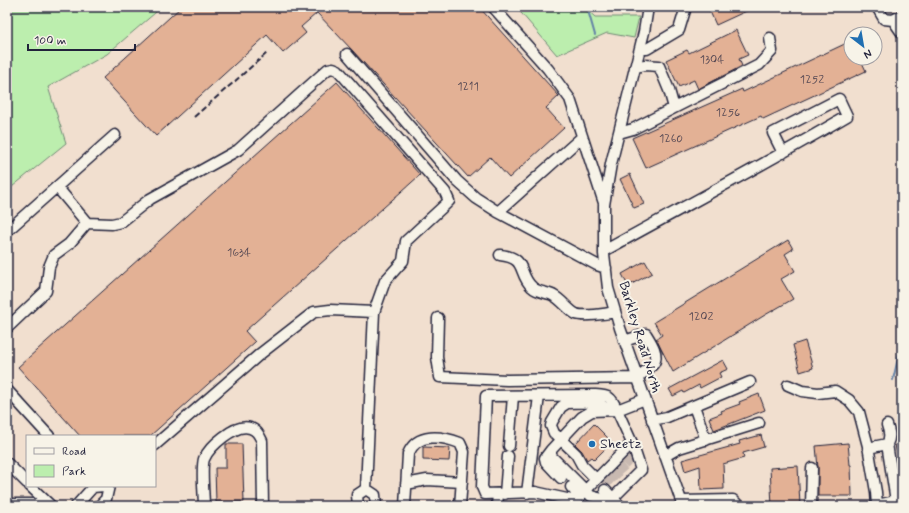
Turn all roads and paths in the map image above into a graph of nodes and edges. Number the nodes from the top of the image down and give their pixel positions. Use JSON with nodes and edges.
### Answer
{"nodes":[{"id":1,"x":493,"y":7,"type":"edge"},
{"id":2,"x":648,"y":7,"type":"edge"},
{"id":3,"x":686,"y":7,"type":"edge"},
{"id":4,"x":877,"y":7,"type":"edge"},
{"id":5,"x":898,"y":17,"type":"edge"},
{"id":6,"x":902,"y":33,"type":"edge"},
{"id":7,"x":770,"y":38,"type":"dead end"},
{"id":8,"x":640,"y":49,"type":"junction"},
{"id":9,"x":347,"y":54,"type":"dead end"},
{"id":10,"x":635,"y":67,"type":"junction"},
{"id":11,"x":674,"y":108,"type":"junction"},
{"id":12,"x":619,"y":133,"type":"junction"},
{"id":13,"x":115,"y":135,"type":"dead end"},
{"id":14,"x":582,"y":137,"type":"junction"},
{"id":15,"x":783,"y":153,"type":"junction"},
{"id":16,"x":56,"y":187,"type":"junction"},
{"id":17,"x":604,"y":205,"type":"junction"},
{"id":18,"x":498,"y":212,"type":"junction"},
{"id":19,"x":87,"y":224,"type":"junction"},
{"id":20,"x":7,"y":232,"type":"edge"},
{"id":21,"x":604,"y":252,"type":"junction"},
{"id":22,"x":500,"y":255,"type":"dead end"},
{"id":23,"x":606,"y":268,"type":"junction"},
{"id":24,"x":374,"y":312,"type":"junction"},
{"id":25,"x":615,"y":312,"type":"junction"},
{"id":26,"x":438,"y":318,"type":"dead end"},
{"id":27,"x":7,"y":328,"type":"edge"},
{"id":28,"x":624,"y":340,"type":"junction"},
{"id":29,"x":637,"y":378,"type":"junction"},
{"id":30,"x":750,"y":382,"type":"dead end"},
{"id":31,"x":788,"y":385,"type":"dead end"},
{"id":32,"x":7,"y":390,"type":"edge"},
{"id":33,"x":513,"y":396,"type":"junction"},
{"id":34,"x":539,"y":396,"type":"junction"},
{"id":35,"x":645,"y":399,"type":"junction"},
{"id":36,"x":694,"y":406,"type":"junction"},
{"id":37,"x":614,"y":410,"type":"junction"},
{"id":38,"x":652,"y":420,"type":"junction"},
{"id":39,"x":759,"y":423,"type":"dead end"},
{"id":40,"x":886,"y":424,"type":"dead end"},
{"id":41,"x":48,"y":435,"type":"edge"},
{"id":42,"x":561,"y":440,"type":"junction"},
{"id":43,"x":706,"y":440,"type":"junction"},
{"id":44,"x":632,"y":443,"type":"junction"},
{"id":45,"x":887,"y":444,"type":"junction"},
{"id":46,"x":156,"y":445,"type":"edge"},
{"id":47,"x":868,"y":448,"type":"junction"},
{"id":48,"x":551,"y":450,"type":"junction"},
{"id":49,"x":665,"y":456,"type":"junction"},
{"id":50,"x":7,"y":463,"type":"edge"},
{"id":51,"x":812,"y":468,"type":"dead end"},
{"id":52,"x":615,"y":476,"type":"junction"},
{"id":53,"x":561,"y":478,"type":"dead end"},
{"id":54,"x":26,"y":482,"type":"edge"},
{"id":55,"x":462,"y":482,"type":"junction"},
{"id":56,"x":406,"y":484,"type":"junction"},
{"id":57,"x":31,"y":487,"type":"edge"},
{"id":58,"x":93,"y":487,"type":"edge"},
{"id":59,"x":109,"y":487,"type":"edge"},
{"id":60,"x":571,"y":487,"type":"dead end"},
{"id":61,"x":366,"y":489,"type":"junction"},
{"id":62,"x":527,"y":493,"type":"junction"},
{"id":63,"x":501,"y":494,"type":"junction"},
{"id":64,"x":578,"y":499,"type":"edge"},
{"id":65,"x":899,"y":503,"type":"edge"},
{"id":66,"x":7,"y":504,"type":"edge"},
{"id":67,"x":682,"y":504,"type":"edge"},
{"id":68,"x":50,"y":505,"type":"edge"},
{"id":69,"x":877,"y":505,"type":"edge"},
{"id":70,"x":76,"y":506,"type":"edge"},
{"id":71,"x":99,"y":506,"type":"edge"},
{"id":72,"x":204,"y":506,"type":"edge"},
{"id":73,"x":263,"y":506,"type":"edge"},
{"id":74,"x":358,"y":506,"type":"edge"},
{"id":75,"x":376,"y":506,"type":"edge"},
{"id":76,"x":405,"y":506,"type":"edge"},
{"id":77,"x":460,"y":506,"type":"edge"},
{"id":78,"x":497,"y":506,"type":"edge"},
{"id":79,"x":620,"y":506,"type":"edge"},
{"id":80,"x":739,"y":506,"type":"edge"},
{"id":81,"x":811,"y":506,"type":"edge"}],
"edges":[{"from":1,"to":14,"type":"street"},
{"from":2,"to":8,"type":"street","name":"Barkley Road North"},
{"from":3,"to":8,"type":"street"},
{"from":4,"to":5,"type":"street"},
{"from":5,"to":6,"type":"street"},
{"from":7,"to":11,"type":"street"},
{"from":8,"to":10,"type":"street","name":"Barkley Road North"},
{"from":9,"to":18,"type":"street"},
{"from":10,"to":11,"type":"street"},
{"from":10,"to":12,"type":"street","name":"Barkley Road North"},
{"from":11,"to":12,"type":"street"},
{"from":12,"to":17,"type":"street","name":"Barkley Road North"},
{"from":13,"to":16,"type":"street"},
{"from":14,"to":17,"type":"street"},
{"from":14,"to":18,"type":"street"},
{"from":15,"to":15,"type":"street"},
{"from":15,"to":21,"type":"street"},
{"from":16,"to":19,"type":"street"},
{"from":16,"to":20,"type":"street"},
{"from":17,"to":21,"type":"street","name":"Barkley Road North"},
{"from":18,"to":23,"type":"street"},
{"from":19,"to":24,"type":"street"},
{"from":19,"to":27,"type":"street"},
{"from":21,"to":23,"type":"street","name":"Barkley Road North"},
{"from":22,"to":25,"type":"street"},
{"from":23,"to":25,"type":"street","name":"Barkley Road North"},
{"from":24,"to":46,"type":"street"},
{"from":24,"to":61,"type":"street"},
{"from":25,"to":28,"type":"street","name":"Barkley Road North"},
{"from":26,"to":29,"type":"street"},
{"from":28,"to":29,"type":"street","name":"Barkley Road North"},
{"from":28,"to":29,"type":"street"},
{"from":29,"to":35,"type":"street","name":"Barkley Road North"},
{"from":30,"to":36,"type":"street"},
{"from":31,"to":47,"type":"street"},
{"from":32,"to":41,"type":"street"},
{"from":33,"to":34,"type":"street"},
{"from":33,"to":63,"type":"street"},
{"from":33,"to":63,"type":"street"},
{"from":34,"to":37,"type":"street"},
{"from":34,"to":62,"type":"street"},
{"from":35,"to":37,"type":"street"},
{"from":35,"to":38,"type":"street","name":"Barkley Road North"},
{"from":36,"to":38,"type":"street"},
{"from":36,"to":43,"type":"street"},
{"from":37,"to":42,"type":"street"},
{"from":37,"to":42,"type":"street"},
{"from":37,"to":44,"type":"street"},
{"from":38,"to":49,"type":"street","name":"Barkley Road North"},
{"from":39,"to":43,"type":"street"},
{"from":40,"to":45,"type":"street"},
{"from":42,"to":48,"type":"street"},
{"from":42,"to":52,"type":"street"},
{"from":43,"to":49,"type":"street"},
{"from":44,"to":52,"type":"street"},
{"from":44,"to":52,"type":"street"},
{"from":45,"to":47,"type":"street"},
{"from":45,"to":65,"type":"street"},
{"from":47,"to":69,"type":"street"},
{"from":48,"to":53,"type":"street"},
{"from":48,"to":64,"type":"street"},
{"from":49,"to":67,"type":"street","name":"Barkley Road North"},
{"from":50,"to":54,"type":"street"},
{"from":51,"to":81,"type":"street"},
{"from":52,"to":64,"type":"street"},
{"from":52,"to":64,"type":"street"},
{"from":52,"to":79,"type":"street"},
{"from":55,"to":56,"type":"street"},
{"from":55,"to":56,"type":"street"},
{"from":55,"to":77,"type":"street"},
{"from":56,"to":76,"type":"street"},
{"from":57,"to":68,"type":"street"},
{"from":58,"to":70,"type":"street"},
{"from":59,"to":71,"type":"street"},
{"from":60,"to":64,"type":"street"},
{"from":61,"to":74,"type":"street"},
{"from":61,"to":75,"type":"street"},
{"from":62,"to":63,"type":"street"},
{"from":62,"to":64,"type":"street"},
{"from":63,"to":78,"type":"street"},
{"from":65,"to":69,"type":"street"},
{"from":66,"to":68,"type":"street"},
{"from":67,"to":80,"type":"street"},
{"from":72,"to":73,"type":"street"}]}
